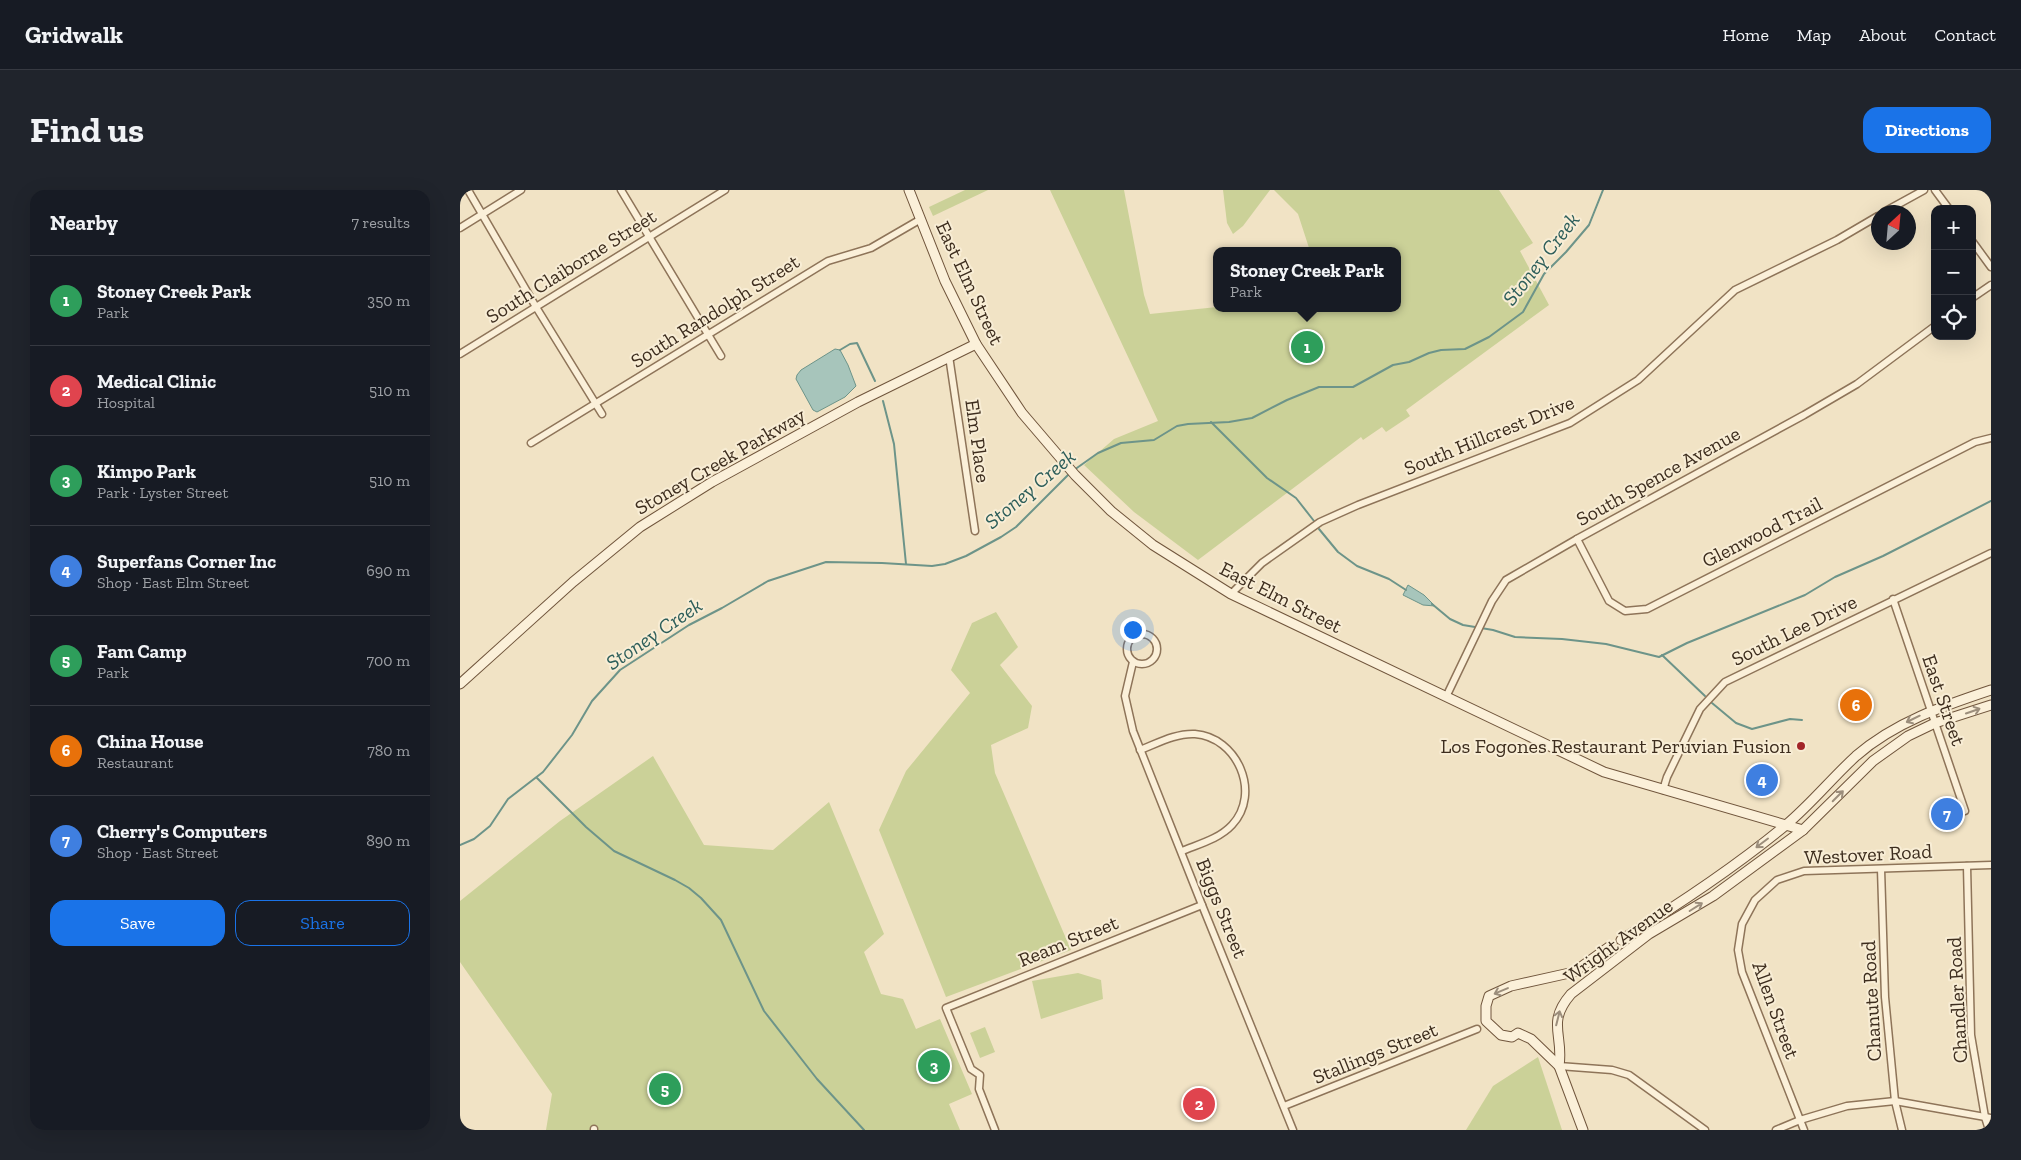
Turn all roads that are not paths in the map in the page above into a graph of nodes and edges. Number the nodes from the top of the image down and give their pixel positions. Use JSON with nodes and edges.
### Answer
{"nodes":[{"id":1,"x":468,"y":190,"type":"edge"},
{"id":2,"x":521,"y":190,"type":"edge"},
{"id":3,"x":621,"y":190,"type":"edge"},
{"id":4,"x":725,"y":190,"type":"edge"},
{"id":5,"x":909,"y":190,"type":"edge"},
{"id":6,"x":1924,"y":190,"type":"edge"},
{"id":7,"x":1935,"y":190,"type":"edge"},
{"id":8,"x":1897,"y":205,"type":"edge"},
{"id":9,"x":1946,"y":205,"type":"edge"},
{"id":10,"x":483,"y":214,"type":"junction"},
{"id":11,"x":921,"y":219,"type":"junction"},
{"id":12,"x":1871,"y":220,"type":"edge"},
{"id":13,"x":460,"y":228,"type":"edge"},
{"id":14,"x":649,"y":236,"type":"junction"},
{"id":15,"x":1976,"y":246,"type":"edge"},
{"id":16,"x":1991,"y":267,"type":"edge"},
{"id":17,"x":1991,"y":285,"type":"edge"},
{"id":18,"x":1976,"y":295,"type":"edge"},
{"id":19,"x":536,"y":307,"type":"junction"},
{"id":20,"x":1931,"y":329,"type":"edge"},
{"id":21,"x":708,"y":335,"type":"junction"},
{"id":22,"x":976,"y":344,"type":"junction"},
{"id":23,"x":460,"y":354,"type":"edge"},
{"id":24,"x":721,"y":356,"type":"dead end"},
{"id":25,"x":950,"y":356,"type":"junction"},
{"id":26,"x":596,"y":403,"type":"junction"},
{"id":27,"x":602,"y":414,"type":"dead end"},
{"id":28,"x":1991,"y":438,"type":"edge"},
{"id":29,"x":531,"y":443,"type":"dead end"},
{"id":30,"x":975,"y":531,"type":"dead end"},
{"id":31,"x":1577,"y":539,"type":"junction"},
{"id":32,"x":1991,"y":553,"type":"edge"},
{"id":33,"x":1230,"y":594,"type":"junction"},
{"id":34,"x":1893,"y":600,"type":"junction"},
{"id":35,"x":1133,"y":662,"type":"junction"},
{"id":36,"x":460,"y":684,"type":"edge"},
{"id":37,"x":1991,"y":690,"type":"edge"},
{"id":38,"x":1446,"y":697,"type":"junction"},
{"id":39,"x":1991,"y":704,"type":"edge"},
{"id":40,"x":1930,"y":710,"type":"junction"},
{"id":41,"x":1935,"y":724,"type":"junction"},
{"id":42,"x":1140,"y":750,"type":"junction"},
{"id":43,"x":1662,"y":790,"type":"junction"},
{"id":44,"x":1966,"y":811,"type":"dead end"},
{"id":45,"x":1787,"y":824,"type":"junction"},
{"id":46,"x":1803,"y":830,"type":"junction"},
{"id":47,"x":1182,"y":851,"type":"junction"},
{"id":48,"x":1991,"y":865,"type":"edge"},
{"id":49,"x":1967,"y":866,"type":"junction"},
{"id":50,"x":1881,"y":869,"type":"junction"},
{"id":51,"x":1755,"y":900,"type":"joint"},
{"id":52,"x":1202,"y":905,"type":"junction"},
{"id":53,"x":1621,"y":940,"type":"dead end"},
{"id":54,"x":1609,"y":947,"type":"dead end"},
{"id":55,"x":1477,"y":1029,"type":"dead end"},
{"id":56,"x":1559,"y":1066,"type":"junction"},
{"id":57,"x":1894,"y":1102,"type":"junction"},
{"id":58,"x":1284,"y":1106,"type":"junction"},
{"id":59,"x":1988,"y":1117,"type":"edge"},
{"id":60,"x":1800,"y":1120,"type":"junction"},
{"id":61,"x":995,"y":1130,"type":"edge"},
{"id":62,"x":1294,"y":1130,"type":"edge"},
{"id":63,"x":1583,"y":1130,"type":"edge"},
{"id":64,"x":1704,"y":1130,"type":"edge"},
{"id":65,"x":1776,"y":1130,"type":"edge"},
{"id":66,"x":1804,"y":1130,"type":"edge"},
{"id":67,"x":1902,"y":1130,"type":"edge"},
{"id":68,"x":1989,"y":1130,"type":"edge"}],
"edges":[{"from":1,"to":10,"type":"street"},
{"from":2,"to":10,"type":"street"},
{"from":3,"to":14,"type":"street"},
{"from":4,"to":14,"type":"street","name":"South Claiborne Street"},
{"from":5,"to":11,"type":"street","name":"East Elm Street"},
{"from":6,"to":8,"type":"street"},
{"from":7,"to":9,"type":"street"},
{"from":10,"to":13,"type":"street"},
{"from":10,"to":19,"type":"street"},
{"from":11,"to":21,"type":"street","name":"South Randolph Street"},
{"from":11,"to":22,"type":"street","name":"East Elm Street"},
{"from":12,"to":33,"type":"street","name":"South Hillcrest Drive"},
{"from":14,"to":19,"type":"street","name":"South Claiborne Street"},
{"from":14,"to":21,"type":"street"},
{"from":15,"to":16,"type":"street"},
{"from":17,"to":18,"type":"street"},
{"from":19,"to":23,"type":"street","name":"South Claiborne Street"},
{"from":19,"to":26,"type":"street"},
{"from":20,"to":31,"type":"street","name":"South Spence Avenue"},
{"from":21,"to":24,"type":"street"},
{"from":21,"to":26,"type":"street","name":"South Randolph Street"},
{"from":22,"to":25,"type":"street","name":"Stoney Creek Parkway"},
{"from":22,"to":33,"type":"street","name":"East Elm Street"},
{"from":25,"to":30,"type":"street","name":"Elm Place"},
{"from":25,"to":36,"type":"street","name":"Stoney Creek Parkway"},
{"from":26,"to":27,"type":"street"},
{"from":26,"to":29,"type":"street","name":"South Randolph Street"},
{"from":28,"to":31,"type":"street","name":"Glenwood Trail"},
{"from":31,"to":38,"type":"street","name":"South Spence Avenue"},
{"from":32,"to":34,"type":"street","name":"South Lee Drive"},
{"from":33,"to":38,"type":"street","name":"East Elm Street"},
{"from":34,"to":40,"type":"street","name":"East Street"},
{"from":34,"to":43,"type":"street","name":"South Lee Drive"},
{"from":35,"to":35,"type":"street"},
{"from":35,"to":42,"type":"street","name":"Biggs Street"},
{"from":37,"to":40,"type":"street","name":"Wright Avenue"},
{"from":38,"to":43,"type":"street","name":"East Elm Street"},
{"from":41,"to":39,"type":"street","name":"Wright Avenue","one_way":true},
{"from":40,"to":41,"type":"street","name":"East Street"},
{"from":40,"to":45,"type":"street","name":"Wright Avenue","one_way":true},
{"from":41,"to":44,"type":"street","name":"East Street"},
{"from":46,"to":41,"type":"street","name":"Wright Avenue","one_way":true},
{"from":42,"to":47,"type":"street","name":"Biggs Street"},
{"from":42,"to":47,"type":"street"},
{"from":43,"to":45,"type":"street","name":"East Elm Street"},
{"from":45,"to":46,"type":"street","name":"East Elm Street"},
{"from":45,"to":53,"type":"street","name":"Wright Avenue","one_way":true},
{"from":56,"to":46,"type":"street","name":"Wright Avenue","one_way":true},
{"from":47,"to":52,"type":"street","name":"Biggs Street"},
{"from":48,"to":49,"type":"street","name":"Westover Road"},
{"from":49,"to":50,"type":"street","name":"Westover Road"},
{"from":49,"to":59,"type":"street","name":"Chandler Road"},
{"from":50,"to":51,"type":"street","name":"Westover Road"},
{"from":50,"to":57,"type":"street","name":"Chanute Road"},
{"from":51,"to":60,"type":"street","name":"Allen Street"},
{"from":52,"to":58,"type":"street","name":"Biggs Street"},
{"from":52,"to":61,"type":"street","name":"Ream Street"},
{"from":54,"to":56,"type":"street","name":"Wright Avenue","one_way":true},
{"from":55,"to":58,"type":"street","name":"Stallings Street"},
{"from":56,"to":63,"type":"street"},
{"from":56,"to":64,"type":"street"},
{"from":57,"to":59,"type":"street"},
{"from":57,"to":60,"type":"street"},
{"from":57,"to":67,"type":"street","name":"Chanute Road"},
{"from":58,"to":62,"type":"street","name":"Biggs Street"},
{"from":59,"to":68,"type":"street","name":"Chandler Road"},
{"from":60,"to":65,"type":"street"},
{"from":60,"to":66,"type":"street","name":"Allen Street"}]}
